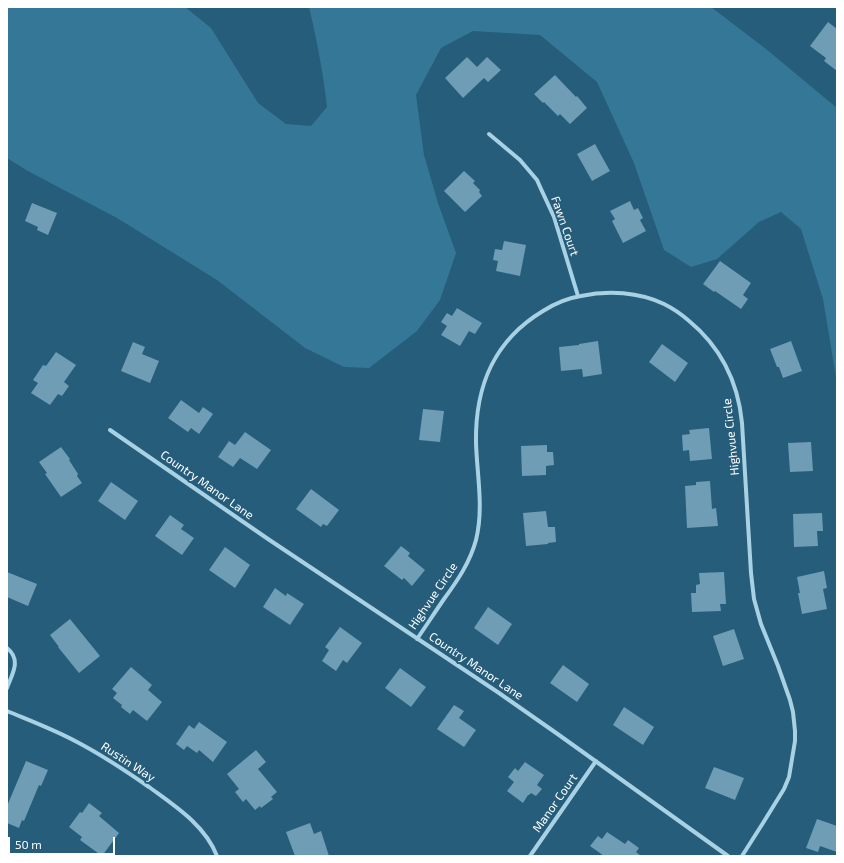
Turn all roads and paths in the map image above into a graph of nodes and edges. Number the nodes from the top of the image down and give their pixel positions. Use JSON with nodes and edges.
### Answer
{"nodes":[{"id":1,"x":489,"y":134,"type":"dead end"},
{"id":2,"x":578,"y":296,"type":"junction"},
{"id":3,"x":110,"y":430,"type":"dead end"},
{"id":4,"x":416,"y":639,"type":"junction"},
{"id":5,"x":7,"y":648,"type":"edge"},
{"id":6,"x":7,"y":688,"type":"edge"},
{"id":7,"x":7,"y":711,"type":"edge"},
{"id":8,"x":596,"y":761,"type":"junction"},
{"id":9,"x":217,"y":856,"type":"edge"},
{"id":10,"x":530,"y":856,"type":"edge"},
{"id":11,"x":728,"y":856,"type":"edge"},
{"id":12,"x":742,"y":856,"type":"edge"}],
"edges":[{"from":1,"to":2,"type":"street","name":"Fawn Court"},
{"from":2,"to":4,"type":"street","name":"Highvue Circle"},
{"from":2,"to":12,"type":"street","name":"Highvue Circle"},
{"from":3,"to":4,"type":"street","name":"Country Manor Lane"},
{"from":4,"to":8,"type":"street","name":"Country Manor Lane"},
{"from":5,"to":6,"type":"street"},
{"from":7,"to":9,"type":"street","name":"Rustin Way"},
{"from":8,"to":10,"type":"street","name":"Manor Court"},
{"from":8,"to":11,"type":"street","name":"Country Manor Lane"}]}
